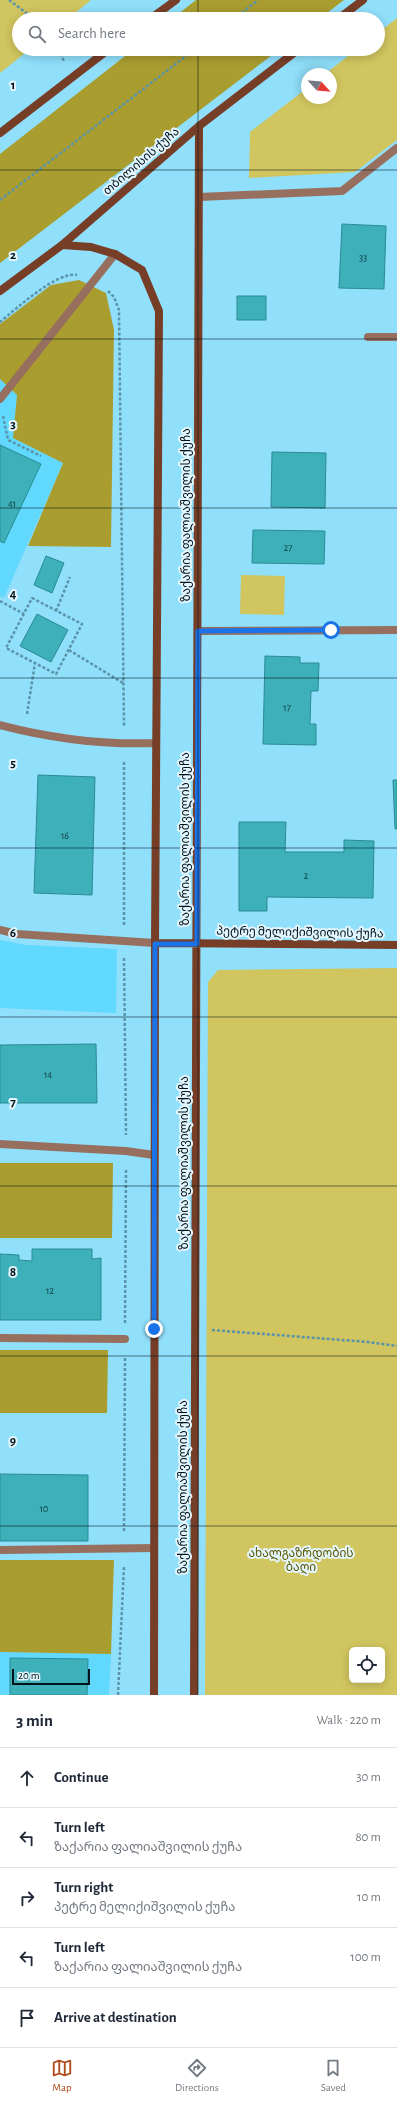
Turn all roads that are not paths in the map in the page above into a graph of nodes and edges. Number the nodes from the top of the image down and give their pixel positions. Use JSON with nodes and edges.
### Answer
{"nodes":[{"id":1,"x":176,"y":0,"type":"edge"},
{"id":2,"x":362,"y":0,"type":"edge"},
{"id":3,"x":160,"y":12,"type":"edge"},
{"id":4,"x":347,"y":12,"type":"edge"},
{"id":5,"x":101,"y":56,"type":"edge"},
{"id":6,"x":290,"y":56,"type":"edge"},
{"id":7,"x":200,"y":126,"type":"junction"},
{"id":8,"x":0,"y":133,"type":"edge"},
{"id":9,"x":397,"y":148,"type":"edge"},
{"id":10,"x":199,"y":198,"type":"junction"},
{"id":11,"x":62,"y":245,"type":"junction"},
{"id":12,"x":115,"y":254,"type":"junction"},
{"id":13,"x":0,"y":292,"type":"edge"},
{"id":14,"x":368,"y":337,"type":"dead end"},
{"id":15,"x":397,"y":337,"type":"edge"},
{"id":16,"x":0,"y":399,"type":"edge"},
{"id":17,"x":397,"y":630,"type":"edge"},
{"id":18,"x":198,"y":631,"type":"junction"},
{"id":19,"x":0,"y":725,"type":"edge"},
{"id":20,"x":156,"y":743,"type":"junction"},
{"id":21,"x":0,"y":930,"type":"edge"},
{"id":22,"x":155,"y":944,"type":"junction"},
{"id":23,"x":197,"y":944,"type":"junction"},
{"id":24,"x":397,"y":945,"type":"edge"},
{"id":25,"x":0,"y":1144,"type":"edge"},
{"id":26,"x":154,"y":1155,"type":"junction"},
{"id":27,"x":0,"y":1338,"type":"edge"},
{"id":28,"x":125,"y":1339,"type":"road end"},
{"id":29,"x":154,"y":1548,"type":"junction"},
{"id":30,"x":0,"y":1550,"type":"edge"},
{"id":31,"x":154,"y":1695,"type":"edge"},
{"id":32,"x":194,"y":1695,"type":"edge"}],
"edges":[{"from":1,"to":3,"type":"main road"},
{"from":2,"to":4,"type":"main road"},
{"from":5,"to":8,"type":"main road"},
{"from":6,"to":7,"type":"main road","name":"თბილისის ქუჩა"},
{"from":7,"to":10,"type":"main road","name":"ზაქარია ფალიაშვილის ქუჩა"},
{"from":7,"to":11,"type":"main road","name":"თბილისის ქუჩა"},
{"from":9,"to":10,"type":"street"},
{"from":10,"to":18,"type":"main road","name":"ზაქარია ფალიაშვილის ქუჩა"},
{"from":11,"to":12,"type":"main road"},
{"from":11,"to":13,"type":"main road","name":"თბილისის ქუჩა"},
{"from":12,"to":16,"type":"street"},
{"from":12,"to":20,"type":"main road"},
{"from":14,"to":15,"type":"street"},
{"from":17,"to":18,"type":"street"},
{"from":18,"to":23,"type":"main road","name":"ზაქარია ფალიაშვილის ქუჩა"},
{"from":19,"to":20,"type":"street"},
{"from":20,"to":22,"type":"main road"},
{"from":21,"to":22,"type":"street"},
{"from":22,"to":23,"type":"main road","name":"პეტრე მელიქიშვილის ქუჩა"},
{"from":22,"to":26,"type":"main road"},
{"from":23,"to":24,"type":"main road","name":"პეტრე მელიქიშვილის ქუჩა"},
{"from":23,"to":32,"type":"main road","name":"ზაქარია ფალიაშვილის ქუჩა"},
{"from":25,"to":26,"type":"street"},
{"from":26,"to":29,"type":"main road"},
{"from":27,"to":28,"type":"street"},
{"from":29,"to":30,"type":"street"},
{"from":29,"to":31,"type":"main road"}]}
